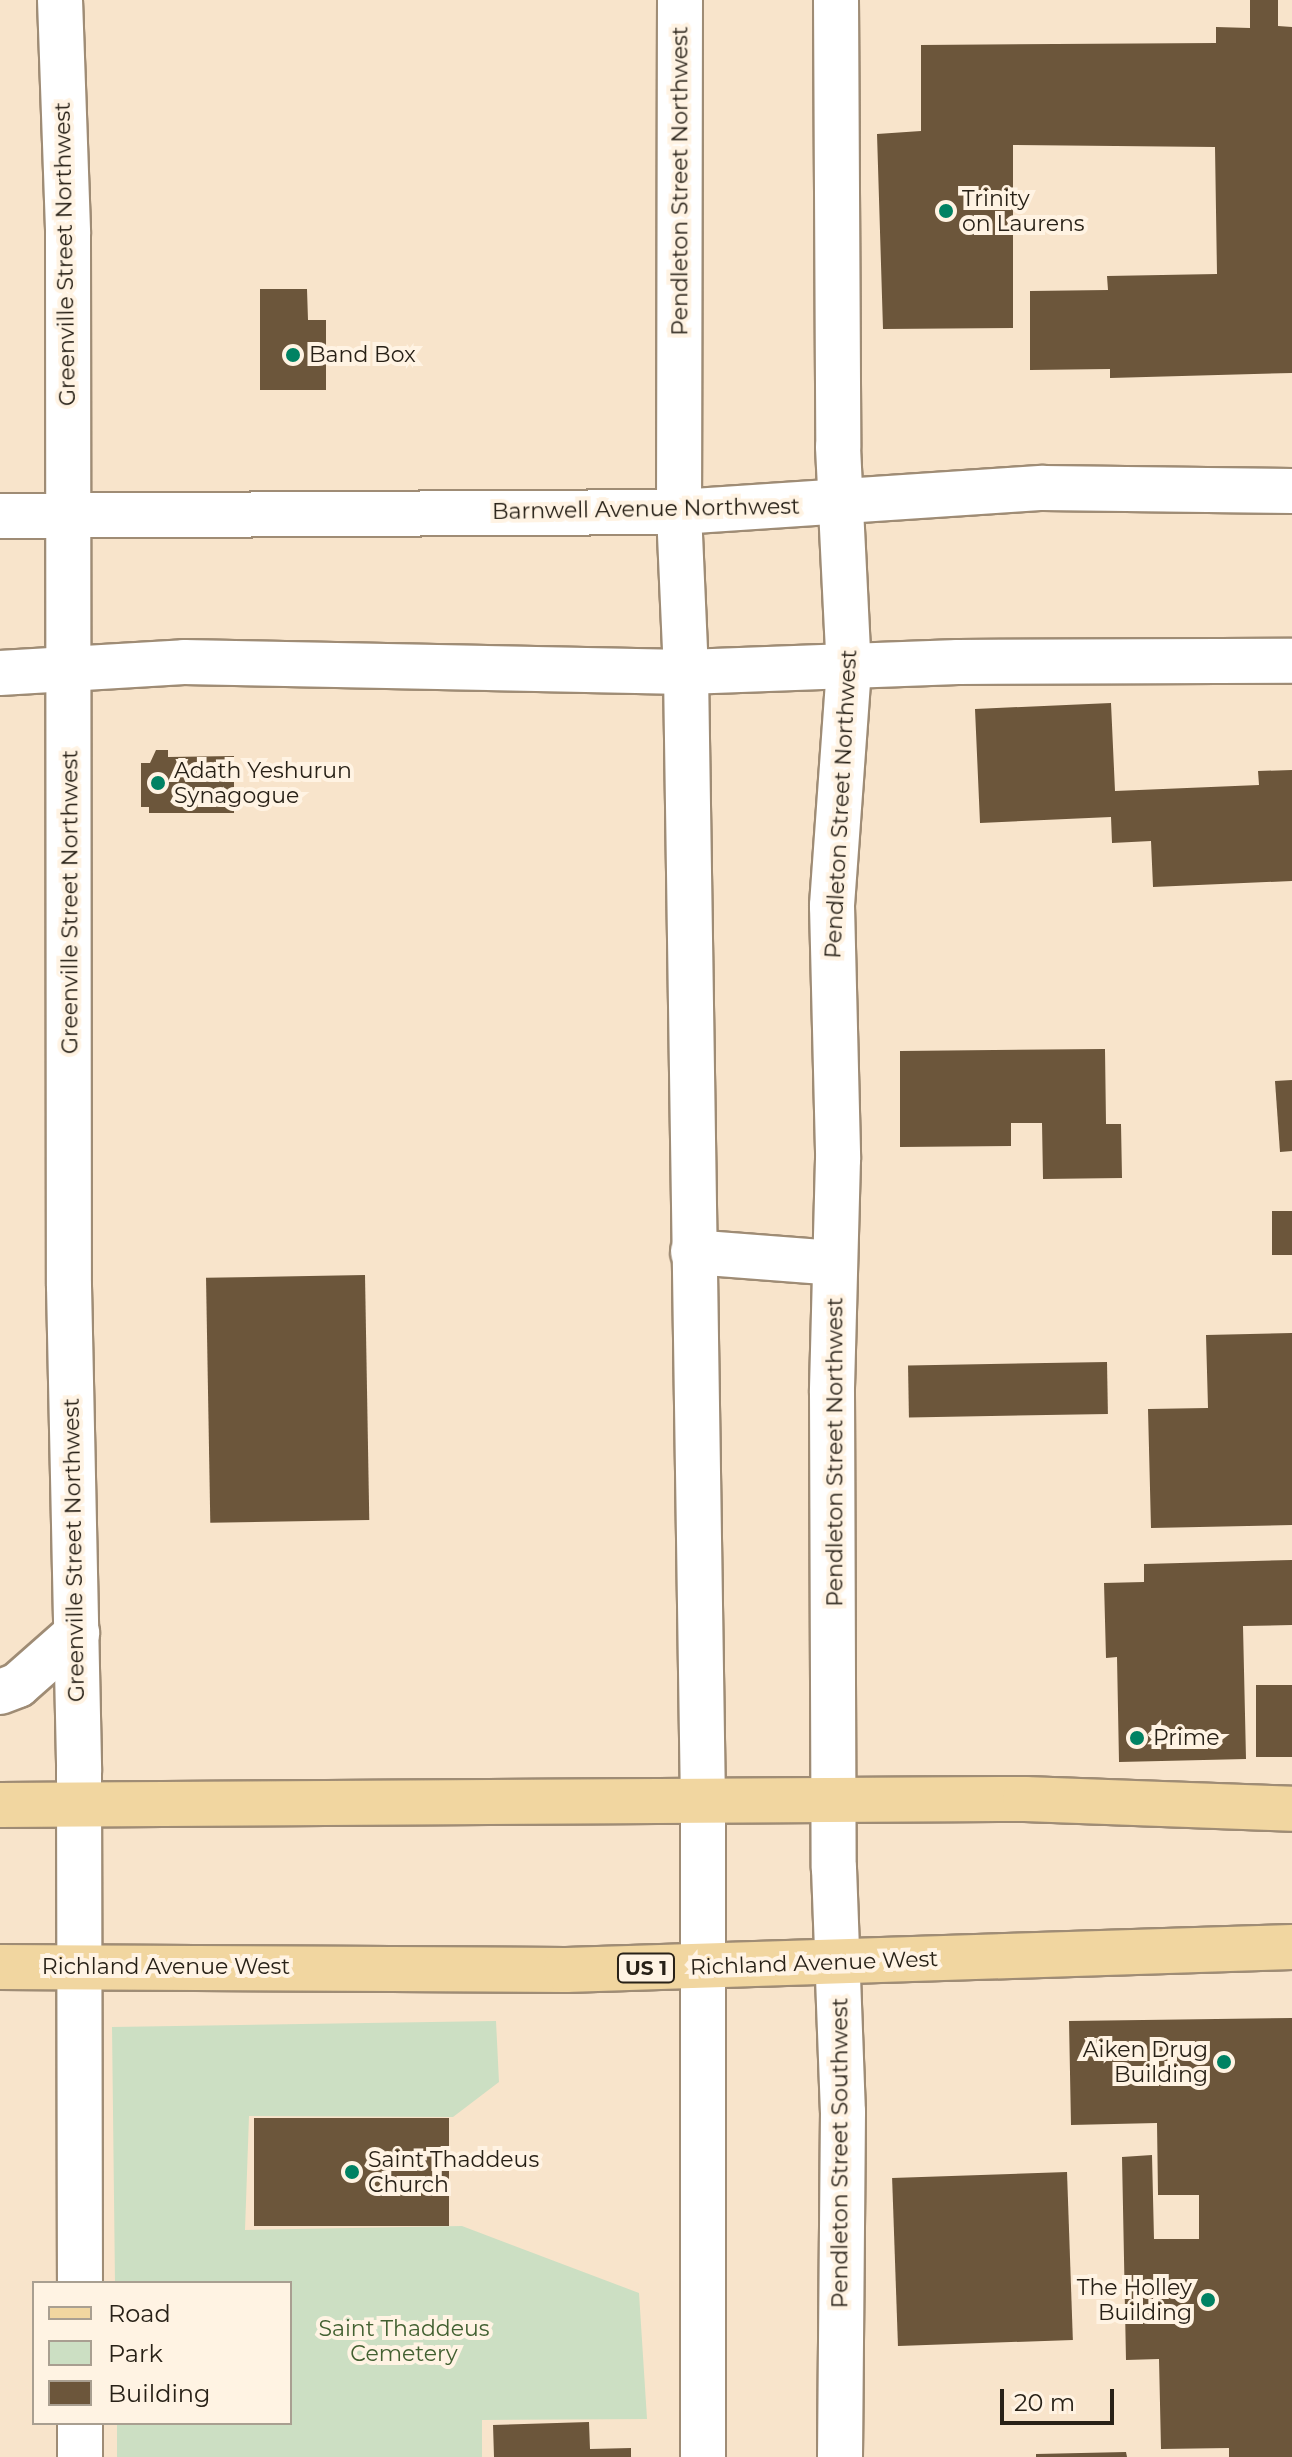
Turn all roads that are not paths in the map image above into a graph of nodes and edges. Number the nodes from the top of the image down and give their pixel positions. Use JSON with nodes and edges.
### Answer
{"nodes":[{"id":1,"x":60,"y":0,"type":"edge"},
{"id":2,"x":680,"y":0,"type":"edge"},
{"id":3,"x":836,"y":0,"type":"edge"},
{"id":4,"x":1292,"y":491,"type":"edge"},
{"id":5,"x":843,"y":503,"type":"junction"},
{"id":6,"x":679,"y":512,"type":"junction"},
{"id":7,"x":69,"y":514,"type":"junction"},
{"id":8,"x":0,"y":516,"type":"edge"},
{"id":9,"x":1292,"y":661,"type":"edge"},
{"id":10,"x":849,"y":668,"type":"junction"},
{"id":11,"x":70,"y":671,"type":"junction"},
{"id":12,"x":686,"y":672,"type":"junction"},
{"id":13,"x":0,"y":673,"type":"edge"},
{"id":14,"x":693,"y":1252,"type":"junction"},
{"id":15,"x":835,"y":1263,"type":"junction"},
{"id":16,"x":77,"y":1633,"type":"junction"},
{"id":17,"x":0,"y":1692,"type":"edge"},
{"id":18,"x":835,"y":1800,"type":"junction"},
{"id":19,"x":703,"y":1801,"type":"junction"},
{"id":20,"x":0,"y":1805,"type":"edge"},
{"id":21,"x":80,"y":1805,"type":"junction"},
{"id":22,"x":1292,"y":1809,"type":"edge"},
{"id":23,"x":1292,"y":1947,"type":"edge"},
{"id":24,"x":838,"y":1964,"type":"junction"},
{"id":25,"x":76,"y":1965,"type":"junction"},
{"id":26,"x":702,"y":1966,"type":"junction"},
{"id":27,"x":0,"y":1967,"type":"edge"},
{"id":28,"x":80,"y":2281,"type":"edge"},
{"id":29,"x":80,"y":2425,"type":"edge"},
{"id":30,"x":80,"y":2457,"type":"edge"},
{"id":31,"x":703,"y":2457,"type":"edge"},
{"id":32,"x":840,"y":2457,"type":"edge"}],
"edges":[{"from":1,"to":7,"type":"street","name":"Greenville Street Northwest"},
{"from":2,"to":6,"type":"street","name":"Pendleton Street Northwest"},
{"from":3,"to":5,"type":"street","name":"Pendleton Street Northwest"},
{"from":4,"to":5,"type":"street","name":"Barnwell Avenue Northwest"},
{"from":5,"to":6,"type":"street","name":"Barnwell Avenue Northwest"},
{"from":5,"to":10,"type":"street","name":"Pendleton Street Northwest"},
{"from":6,"to":7,"type":"street","name":"Barnwell Avenue Northwest"},
{"from":6,"to":12,"type":"street","name":"Pendleton Street Northwest"},
{"from":7,"to":8,"type":"street","name":"Barnwell Avenue Northwest"},
{"from":7,"to":11,"type":"street","name":"Greenville Street Northwest"},
{"from":9,"to":10,"type":"street"},
{"from":10,"to":12,"type":"street"},
{"from":10,"to":15,"type":"street","name":"Pendleton Street Northwest"},
{"from":11,"to":12,"type":"street"},
{"from":11,"to":13,"type":"street"},
{"from":11,"to":16,"type":"street","name":"Greenville Street Northwest"},
{"from":12,"to":14,"type":"street","name":"Pendleton Street Northwest"},
{"from":14,"to":15,"type":"street"},
{"from":14,"to":19,"type":"street","name":"Pendleton Street Northwest"},
{"from":15,"to":18,"type":"street","name":"Pendleton Street Northwest"},
{"from":16,"to":17,"type":"street"},
{"from":16,"to":21,"type":"street","name":"Greenville Street Northwest"},
{"from":18,"to":19,"type":"main road"},
{"from":18,"to":22,"type":"main road"},
{"from":18,"to":24,"type":"street","name":"Pendleton Street Southwest"},
{"from":19,"to":21,"type":"main road"},
{"from":19,"to":26,"type":"street"},
{"from":20,"to":21,"type":"main road"},
{"from":21,"to":25,"type":"street","name":"Greenville Street Northwest"},
{"from":23,"to":24,"type":"main road","name":"Richland Avenue West","number":"US 1"},
{"from":24,"to":26,"type":"main road","name":"Richland Avenue West","number":"US 1"},
{"from":24,"to":32,"type":"street","name":"Pendleton Street Southwest"},
{"from":25,"to":26,"type":"main road","name":"Richland Avenue West","number":"US 1"},
{"from":25,"to":27,"type":"main road","name":"Richland Avenue West","number":"US 1"},
{"from":25,"to":28,"type":"street","name":"Greenville Street Northwest"},
{"from":26,"to":31,"type":"street"},
{"from":29,"to":30,"type":"street"}]}
